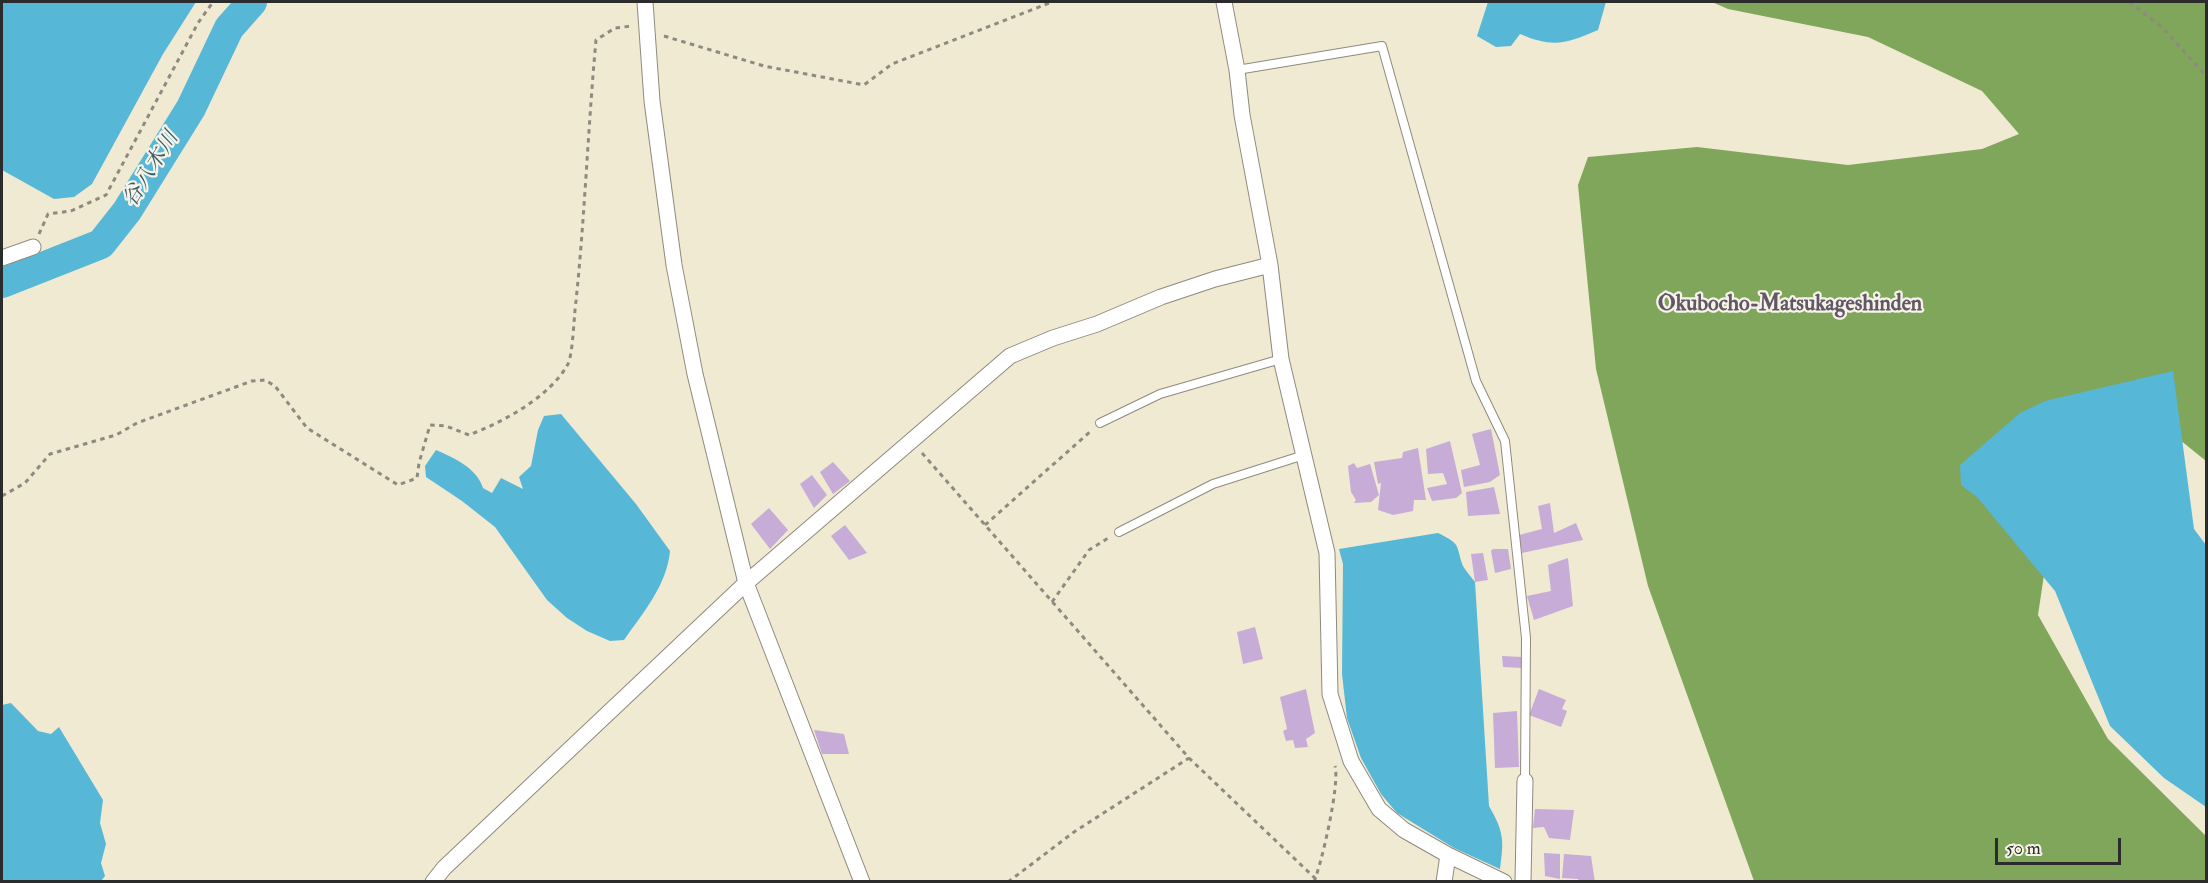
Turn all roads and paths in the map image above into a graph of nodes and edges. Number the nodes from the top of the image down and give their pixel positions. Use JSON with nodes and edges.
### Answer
{"nodes":[{"id":1,"x":213,"y":2,"type":"edge"},
{"id":2,"x":645,"y":2,"type":"edge"},
{"id":3,"x":1052,"y":2,"type":"edge"},
{"id":4,"x":1224,"y":2,"type":"edge"},
{"id":5,"x":2129,"y":2,"type":"edge"},
{"id":6,"x":646,"y":30,"type":"junction"},
{"id":7,"x":1238,"y":70,"type":"junction"},
{"id":8,"x":2206,"y":76,"type":"edge"},
{"id":9,"x":33,"y":247,"type":"joint"},
{"id":10,"x":2,"y":258,"type":"edge"},
{"id":11,"x":1270,"y":265,"type":"junction"},
{"id":12,"x":1281,"y":359,"type":"junction"},
{"id":13,"x":1100,"y":423,"type":"joint"},
{"id":14,"x":911,"y":440,"type":"junction"},
{"id":15,"x":1304,"y":455,"type":"junction"},
{"id":16,"x":2,"y":496,"type":"edge"},
{"id":17,"x":984,"y":525,"type":"junction"},
{"id":18,"x":1119,"y":532,"type":"joint"},
{"id":19,"x":746,"y":583,"type":"junction"},
{"id":20,"x":1052,"y":602,"type":"junction"},
{"id":21,"x":1189,"y":758,"type":"junction"},
{"id":22,"x":1334,"y":764,"type":"dead end"},
{"id":23,"x":1525,"y":782,"type":"joint"},
{"id":24,"x":1448,"y":855,"type":"junction"},
{"id":25,"x":1316,"y":881,"type":"edge"},
{"id":26,"x":433,"y":882,"type":"edge"},
{"id":27,"x":862,"y":882,"type":"edge"},
{"id":28,"x":1008,"y":882,"type":"edge"},
{"id":29,"x":1444,"y":882,"type":"edge"},
{"id":30,"x":1503,"y":882,"type":"edge"},
{"id":31,"x":1523,"y":882,"type":"edge"}],
"edges":[{"from":1,"to":9,"type":"path"},
{"from":2,"to":6,"type":"street"},
{"from":3,"to":6,"type":"path"},
{"from":4,"to":7,"type":"street"},
{"from":5,"to":8,"type":"path"},
{"from":6,"to":16,"type":"path"},
{"from":6,"to":19,"type":"street"},
{"from":7,"to":11,"type":"street"},
{"from":7,"to":23,"type":"lane"},
{"from":9,"to":10,"type":"street"},
{"from":11,"to":12,"type":"street"},
{"from":11,"to":14,"type":"street"},
{"from":12,"to":13,"type":"lane"},
{"from":12,"to":15,"type":"street"},
{"from":13,"to":17,"type":"path"},
{"from":14,"to":17,"type":"path"},
{"from":14,"to":19,"type":"street"},
{"from":15,"to":18,"type":"lane"},
{"from":15,"to":24,"type":"street"},
{"from":17,"to":20,"type":"path"},
{"from":18,"to":20,"type":"path"},
{"from":19,"to":26,"type":"street"},
{"from":19,"to":27,"type":"street"},
{"from":20,"to":21,"type":"path"},
{"from":21,"to":25,"type":"path"},
{"from":21,"to":28,"type":"path"},
{"from":22,"to":25,"type":"path"},
{"from":23,"to":31,"type":"street"},
{"from":24,"to":29,"type":"street"},
{"from":24,"to":30,"type":"street"}]}
